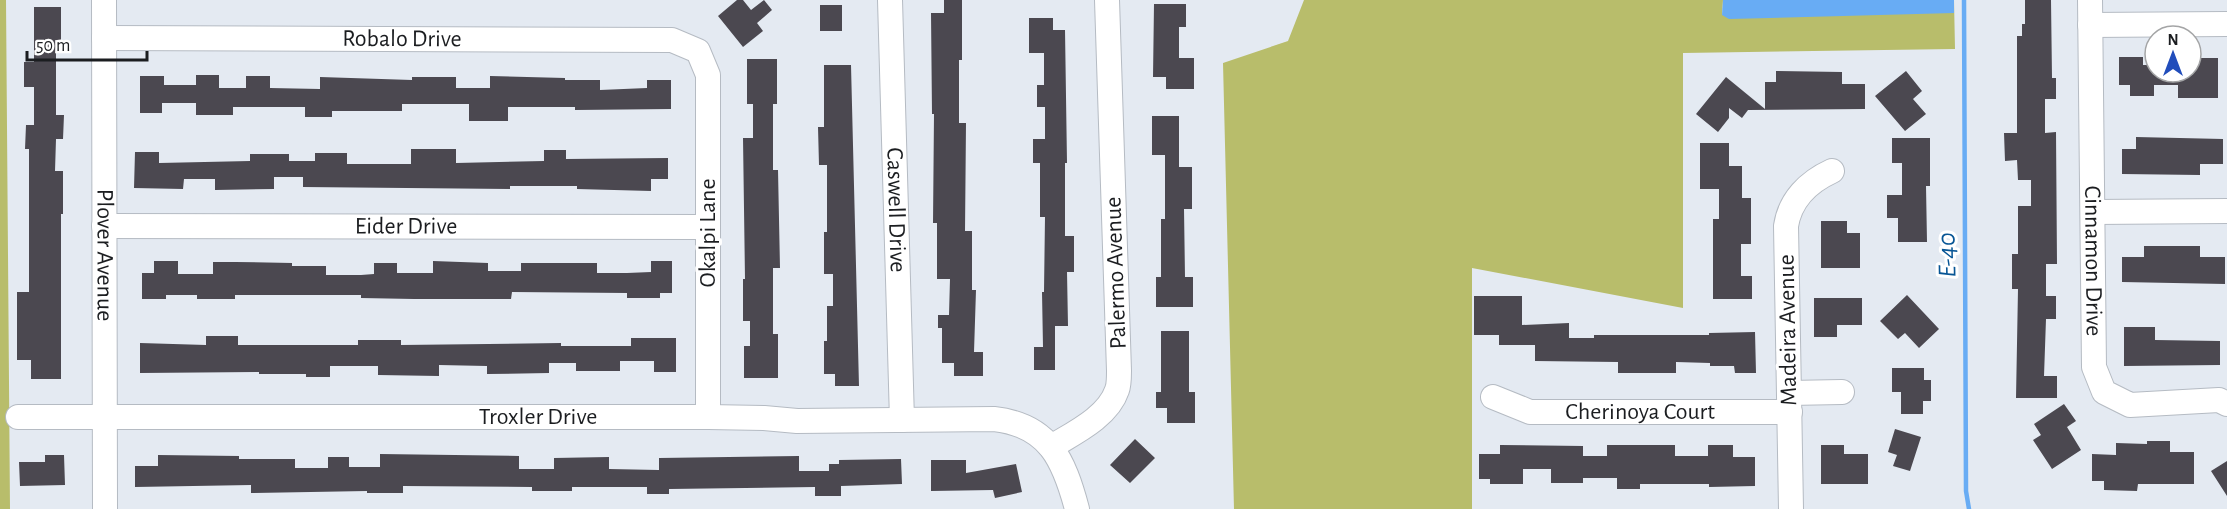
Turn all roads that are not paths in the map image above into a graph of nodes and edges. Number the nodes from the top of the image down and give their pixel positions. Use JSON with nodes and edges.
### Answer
{"nodes":[{"id":1,"x":104,"y":0,"type":"edge"},
{"id":2,"x":890,"y":0,"type":"edge"},
{"id":3,"x":1107,"y":0,"type":"edge"},
{"id":4,"x":2090,"y":0,"type":"edge"},
{"id":5,"x":2227,"y":24,"type":"edge"},
{"id":6,"x":2090,"y":25,"type":"junction"},
{"id":7,"x":104,"y":38,"type":"junction"},
{"id":8,"x":698,"y":51,"type":"joint"},
{"id":9,"x":1832,"y":171,"type":"dead end"},
{"id":10,"x":2227,"y":211,"type":"edge"},
{"id":11,"x":2093,"y":212,"type":"junction"},
{"id":12,"x":104,"y":226,"type":"junction"},
{"id":13,"x":708,"y":227,"type":"junction"},
{"id":14,"x":1842,"y":392,"type":"dead end"},
{"id":15,"x":1493,"y":397,"type":"dead end"},
{"id":16,"x":1790,"y":402,"type":"junction"},
{"id":17,"x":2227,"y":404,"type":"edge"},
{"id":18,"x":18,"y":417,"type":"dead end"},
{"id":19,"x":105,"y":417,"type":"junction"},
{"id":20,"x":708,"y":417,"type":"junction"},
{"id":21,"x":902,"y":420,"type":"junction"},
{"id":22,"x":1051,"y":447,"type":"junction"},
{"id":23,"x":105,"y":509,"type":"edge"},
{"id":24,"x":1077,"y":509,"type":"edge"},
{"id":25,"x":1791,"y":509,"type":"edge"}],
"edges":[{"from":1,"to":7,"type":"street","name":"Plover Avenue"},
{"from":2,"to":21,"type":"street","name":"Caswell Drive"},
{"from":3,"to":22,"type":"street","name":"Palermo Avenue"},
{"from":4,"to":6,"type":"street","name":"Cinnamon Drive"},
{"from":5,"to":6,"type":"street"},
{"from":6,"to":11,"type":"street","name":"Cinnamon Drive"},
{"from":7,"to":8,"type":"street","name":"Robalo Drive"},
{"from":7,"to":12,"type":"street","name":"Plover Avenue"},
{"from":8,"to":13,"type":"street","name":"Okalpi Lane"},
{"from":9,"to":16,"type":"street","name":"Madeira Avenue"},
{"from":10,"to":11,"type":"street"},
{"from":11,"to":17,"type":"street","name":"Cinnamon Drive"},
{"from":12,"to":13,"type":"street","name":"Eider Drive"},
{"from":12,"to":19,"type":"street","name":"Plover Avenue"},
{"from":13,"to":20,"type":"street","name":"Okalpi Lane"},
{"from":14,"to":16,"type":"street","name":"Cherinoya Court"},
{"from":15,"to":16,"type":"street","name":"Cherinoya Court"},
{"from":16,"to":25,"type":"street","name":"Madeira Avenue"},
{"from":18,"to":19,"type":"street","name":"Troxler Drive"},
{"from":19,"to":20,"type":"street","name":"Troxler Drive"},
{"from":19,"to":23,"type":"street","name":"Plover Avenue"},
{"from":20,"to":21,"type":"street","name":"Troxler Drive"},
{"from":21,"to":22,"type":"street","name":"Troxler Drive"},
{"from":22,"to":24,"type":"street"}]}
